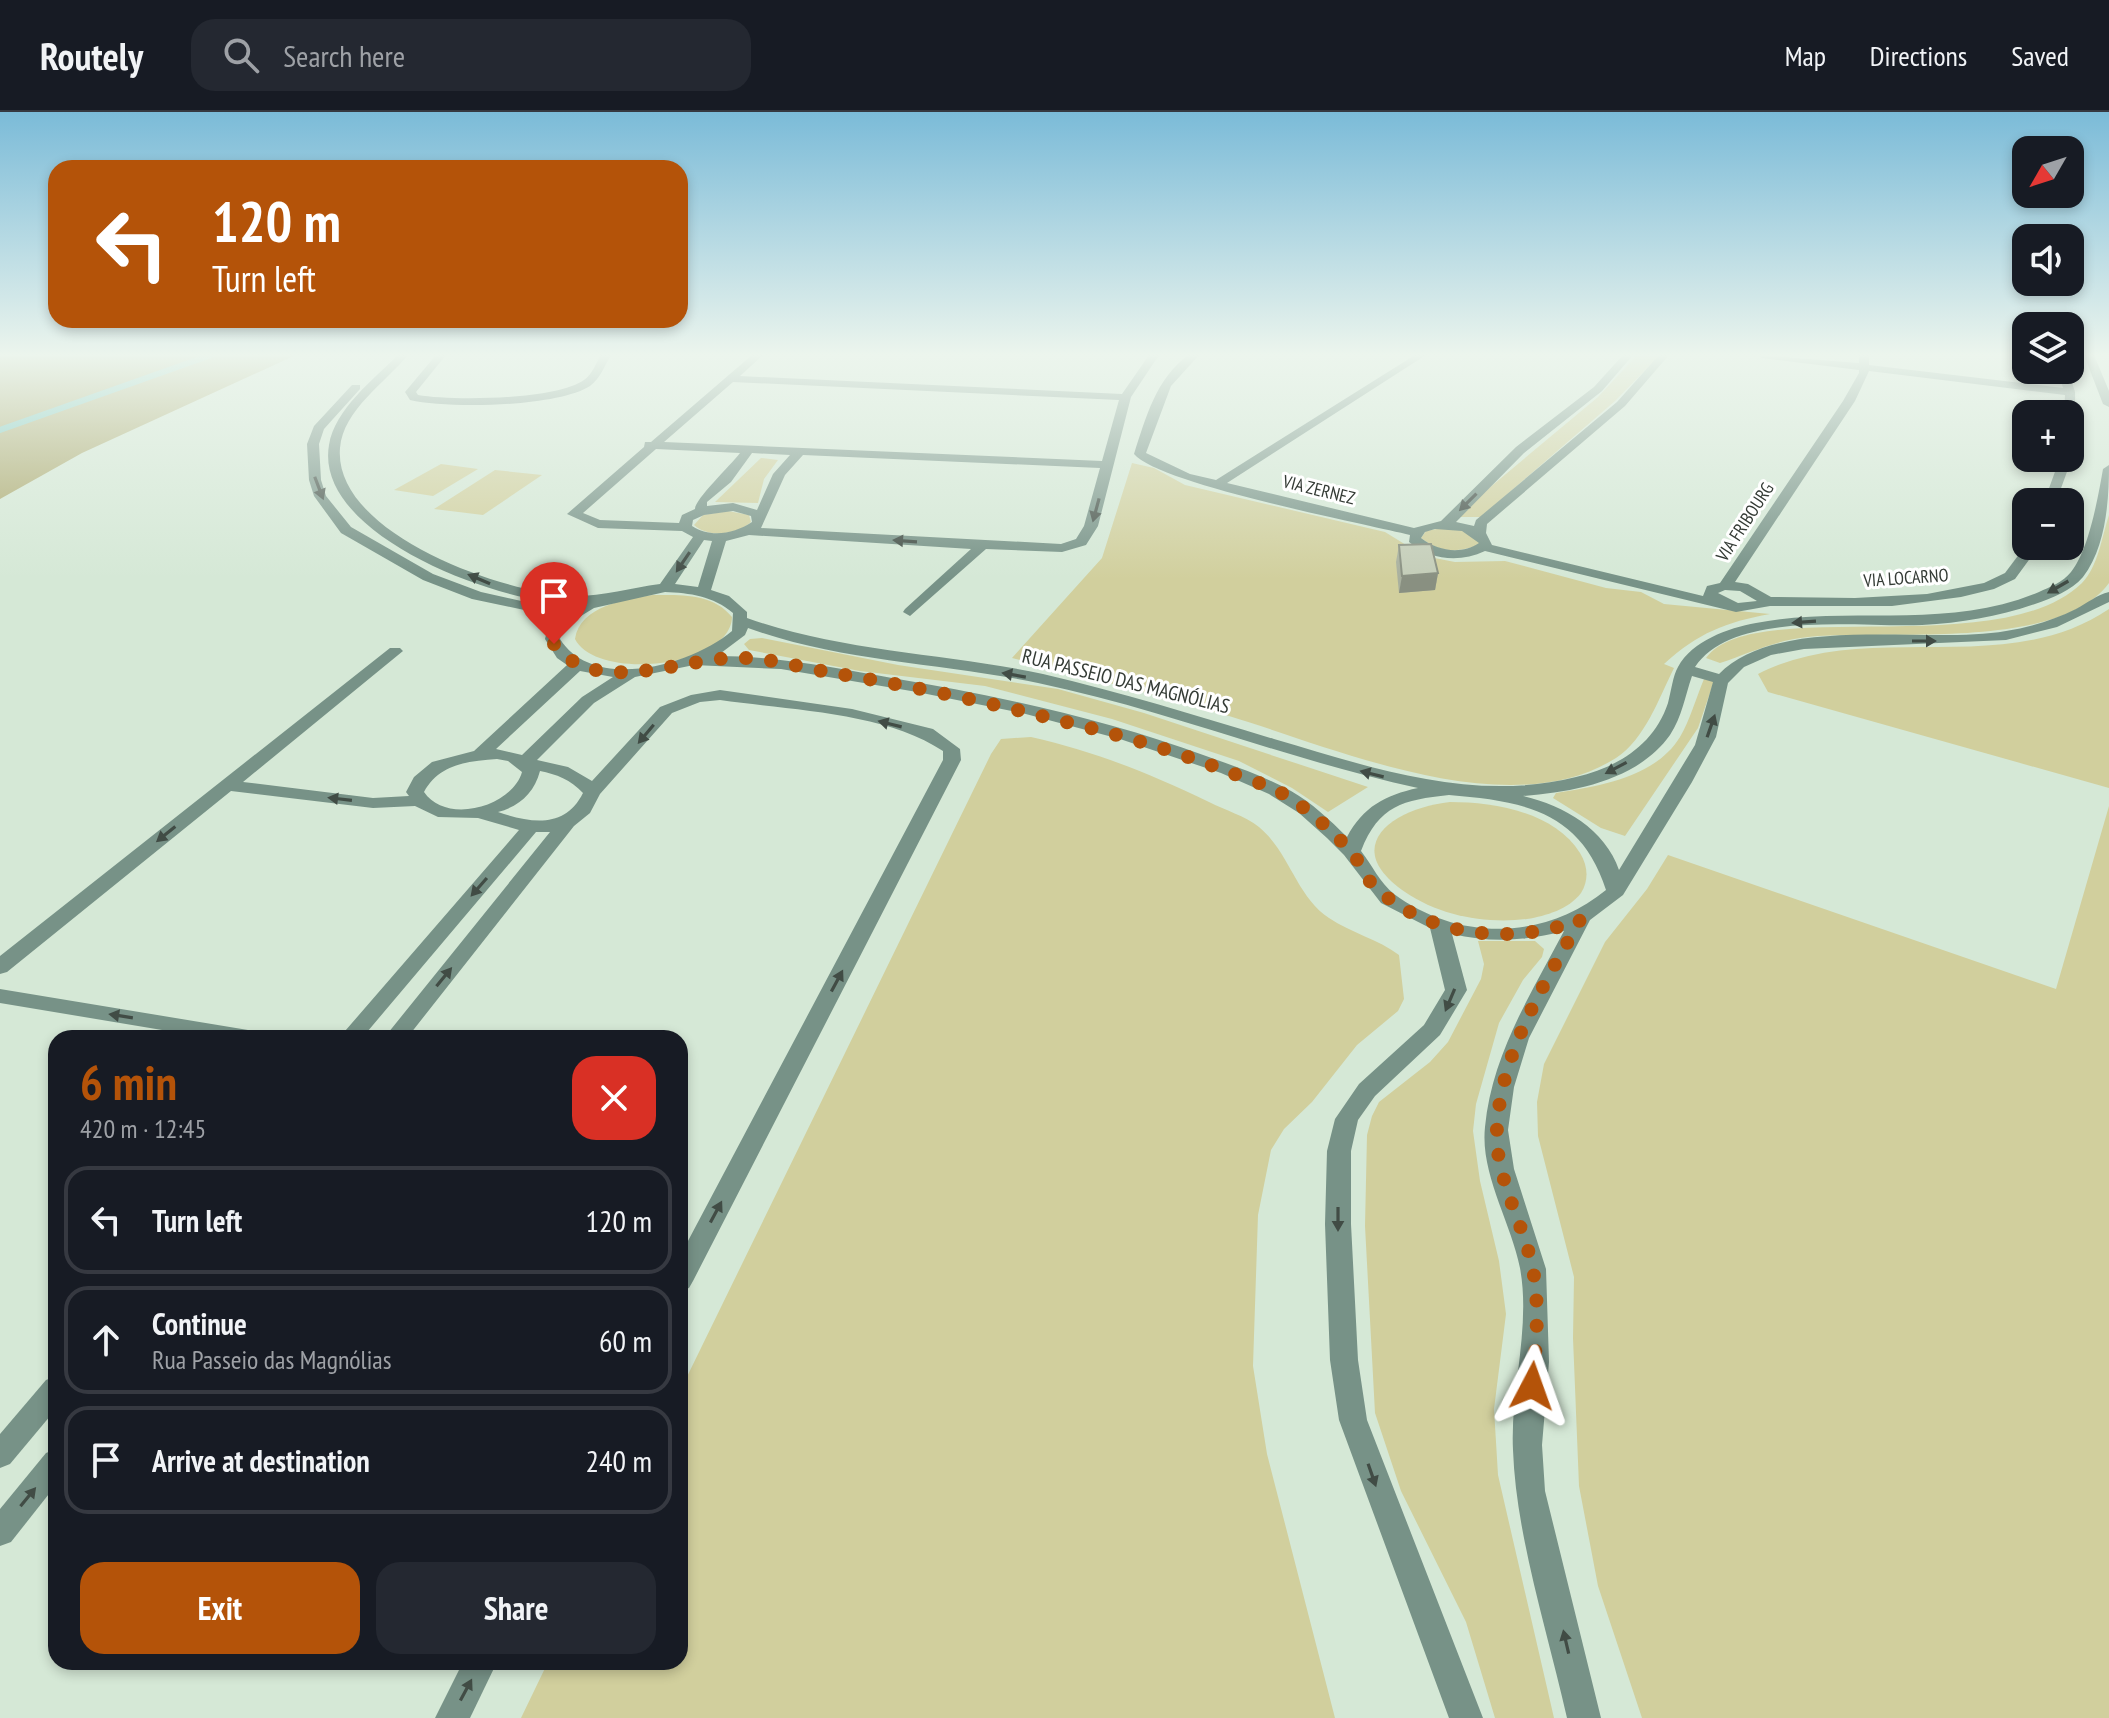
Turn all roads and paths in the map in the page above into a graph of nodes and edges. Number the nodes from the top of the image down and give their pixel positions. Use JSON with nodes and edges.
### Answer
{"nodes":[{"id":1,"x":318,"y":430,"type":"edge"},
{"id":2,"x":339,"y":430,"type":"edge"},
{"id":3,"x":667,"y":430,"type":"edge"},
{"id":4,"x":1117,"y":430,"type":"edge"},
{"id":5,"x":1149,"y":430,"type":"edge"},
{"id":6,"x":1301,"y":430,"type":"edge"},
{"id":7,"x":1546,"y":430,"type":"edge"},
{"id":8,"x":1590,"y":430,"type":"edge"},
{"id":9,"x":1830,"y":430,"type":"edge"},
{"id":10,"x":649,"y":445,"type":"junction"},
{"id":11,"x":748,"y":450,"type":"junction"},
{"id":12,"x":799,"y":452,"type":"junction"},
{"id":13,"x":1108,"y":465,"type":"junction"},
{"id":14,"x":2109,"y":469,"type":"edge"},
{"id":15,"x":1219,"y":485,"type":"junction"},
{"id":16,"x":701,"y":511,"type":"junction"},
{"id":17,"x":760,"y":518,"type":"junction"},
{"id":18,"x":1445,"y":525,"type":"junction"},
{"id":19,"x":685,"y":527,"type":"junction"},
{"id":20,"x":748,"y":531,"type":"junction"},
{"id":21,"x":1415,"y":532,"type":"junction"},
{"id":22,"x":701,"y":535,"type":"junction"},
{"id":23,"x":720,"y":537,"type":"junction"},
{"id":24,"x":1481,"y":540,"type":"junction"},
{"id":25,"x":982,"y":546,"type":"junction"},
{"id":26,"x":2021,"y":560,"type":"edge"},
{"id":27,"x":1725,"y":586,"type":"junction"},
{"id":28,"x":665,"y":588,"type":"junction"},
{"id":29,"x":703,"y":592,"type":"junction"},
{"id":30,"x":610,"y":596,"type":"junction"},
{"id":31,"x":2109,"y":596,"type":"edge"},
{"id":32,"x":1765,"y":601,"type":"junction"},
{"id":33,"x":1719,"y":603,"type":"junction"},
{"id":34,"x":910,"y":612,"type":"dead end"},
{"id":35,"x":742,"y":621,"type":"junction"},
{"id":36,"x":555,"y":631,"type":"junction"},
{"id":37,"x":395,"y":651,"type":"dead end"},
{"id":38,"x":696,"y":661,"type":"junction"},
{"id":39,"x":578,"y":664,"type":"junction"},
{"id":40,"x":1684,"y":669,"type":"junction"},
{"id":41,"x":633,"y":672,"type":"junction"},
{"id":42,"x":1722,"y":680,"type":"junction"},
{"id":43,"x":528,"y":709,"type":"junction"},
{"id":44,"x":572,"y":715,"type":"junction"},
{"id":45,"x":479,"y":755,"type":"junction"},
{"id":46,"x":524,"y":763,"type":"junction"},
{"id":47,"x":227,"y":785,"type":"junction"},
{"id":48,"x":1449,"y":790,"type":"junction"},
{"id":49,"x":592,"y":792,"type":"junction"},
{"id":50,"x":1485,"y":792,"type":"junction"},
{"id":51,"x":417,"y":801,"type":"junction"},
{"id":52,"x":479,"y":812,"type":"junction"},
{"id":53,"x":566,"y":824,"type":"junction"},
{"id":54,"x":530,"y":828,"type":"junction"},
{"id":55,"x":1351,"y":851,"type":"junction"},
{"id":56,"x":1616,"y":891,"type":"junction"},
{"id":57,"x":1580,"y":920,"type":"junction"},
{"id":58,"x":1440,"y":926,"type":"junction"},
{"id":59,"x":0,"y":967,"type":"edge"},
{"id":60,"x":0,"y":996,"type":"edge"},
{"id":61,"x":206,"y":1030,"type":"edge"},
{"id":62,"x":357,"y":1030,"type":"edge"},
{"id":63,"x":401,"y":1030,"type":"edge"},
{"id":64,"x":688,"y":1266,"type":"edge"},
{"id":65,"x":48,"y":1398,"type":"edge"},
{"id":66,"x":0,"y":1455,"type":"edge"},
{"id":67,"x":48,"y":1472,"type":"edge"},
{"id":68,"x":0,"y":1532,"type":"edge"},
{"id":69,"x":477,"y":1670,"type":"edge"},
{"id":70,"x":452,"y":1718,"type":"edge"},
{"id":71,"x":1466,"y":1718,"type":"edge"},
{"id":72,"x":1584,"y":1718,"type":"edge"}],
"edges":[{"from":1,"to":36,"type":"street","one_way":true},
{"from":30,"to":2,"type":"street","name":"RUA PASSEIO DAS MAGNÓLIAS","one_way":true},
{"from":3,"to":10,"type":"street"},
{"from":4,"to":13,"type":"street"},
{"from":5,"to":15,"type":"street","name":"VIA ZERNEZ"},
{"from":6,"to":15,"type":"street"},
{"from":7,"to":18,"type":"street","one_way":true},
{"from":8,"to":24,"type":"street"},
{"from":9,"to":27,"type":"street","name":"VIA FRIBOURG"},
{"from":10,"to":11,"type":"street"},
{"from":10,"to":19,"type":"street"},
{"from":11,"to":12,"type":"street"},
{"from":11,"to":16,"type":"street"},
{"from":12,"to":13,"type":"street"},
{"from":12,"to":17,"type":"street"},
{"from":13,"to":25,"type":"street","one_way":true},
{"from":14,"to":40,"type":"street","one_way":true},
{"from":15,"to":21,"type":"street","name":"VIA ZERNEZ"},
{"from":16,"to":17,"type":"street"},
{"from":16,"to":19,"type":"street"},
{"from":17,"to":20,"type":"street"},
{"from":18,"to":21,"type":"street"},
{"from":18,"to":24,"type":"street"},
{"from":19,"to":22,"type":"street"},
{"from":20,"to":23,"type":"street"},
{"from":25,"to":20,"type":"street","one_way":true},
{"from":21,"to":24,"type":"street"},
{"from":22,"to":23,"type":"street"},
{"from":22,"to":28,"type":"street","one_way":true},
{"from":23,"to":29,"type":"street"},
{"from":24,"to":33,"type":"street"},
{"from":25,"to":34,"type":"street"},
{"from":26,"to":32,"type":"street","name":"VIA LOCARNO"},
{"from":27,"to":32,"type":"street"},
{"from":27,"to":33,"type":"street","name":"VIA FRIBOURG"},
{"from":28,"to":29,"type":"street","name":"RUA PASSEIO DAS MAGNÓLIAS"},
{"from":28,"to":30,"type":"street","name":"RUA PASSEIO DAS MAGNÓLIAS"},
{"from":29,"to":35,"type":"street","name":"RUA PASSEIO DAS MAGNÓLIAS"},
{"from":30,"to":36,"type":"street","name":"RUA PASSEIO DAS MAGNÓLIAS"},
{"from":42,"to":31,"type":"street","one_way":true},
{"from":32,"to":33,"type":"street","name":"VIA LOCARNO"},
{"from":35,"to":38,"type":"street"},
{"from":48,"to":35,"type":"street","name":"RUA PASSEIO DAS MAGNÓLIAS","one_way":true},
{"from":36,"to":39,"type":"street"},
{"from":37,"to":47,"type":"street"},
{"from":38,"to":41,"type":"street"},
{"from":38,"to":55,"type":"street"},
{"from":39,"to":41,"type":"street"},
{"from":39,"to":43,"type":"street"},
{"from":40,"to":42,"type":"street"},
{"from":40,"to":50,"type":"street","one_way":true},
{"from":41,"to":44,"type":"street"},
{"from":56,"to":42,"type":"street","one_way":true},
{"from":43,"to":44,"type":"street"},
{"from":43,"to":45,"type":"street"},
{"from":44,"to":46,"type":"street"},
{"from":45,"to":46,"type":"street"},
{"from":45,"to":51,"type":"street"},
{"from":46,"to":49,"type":"street"},
{"from":46,"to":52,"type":"street"},
{"from":51,"to":47,"type":"street","one_way":true},
{"from":47,"to":59,"type":"street","one_way":true},
{"from":48,"to":50,"type":"street"},
{"from":48,"to":55,"type":"street"},
{"from":49,"to":53,"type":"street"},
{"from":64,"to":49,"type":"street","one_way":true},
{"from":50,"to":56,"type":"street"},
{"from":51,"to":52,"type":"street"},
{"from":52,"to":54,"type":"street"},
{"from":53,"to":54,"type":"street"},
{"from":63,"to":53,"type":"street","one_way":true},
{"from":54,"to":62,"type":"street","one_way":true},
{"from":55,"to":58,"type":"street"},
{"from":56,"to":57,"type":"street"},
{"from":57,"to":58,"type":"street"},
{"from":72,"to":57,"type":"street","one_way":true},
{"from":58,"to":71,"type":"street","one_way":true},
{"from":61,"to":60,"type":"street","one_way":true},
{"from":65,"to":66,"type":"street"},
{"from":68,"to":67,"type":"street","one_way":true},
{"from":70,"to":69,"type":"street","one_way":true}]}
